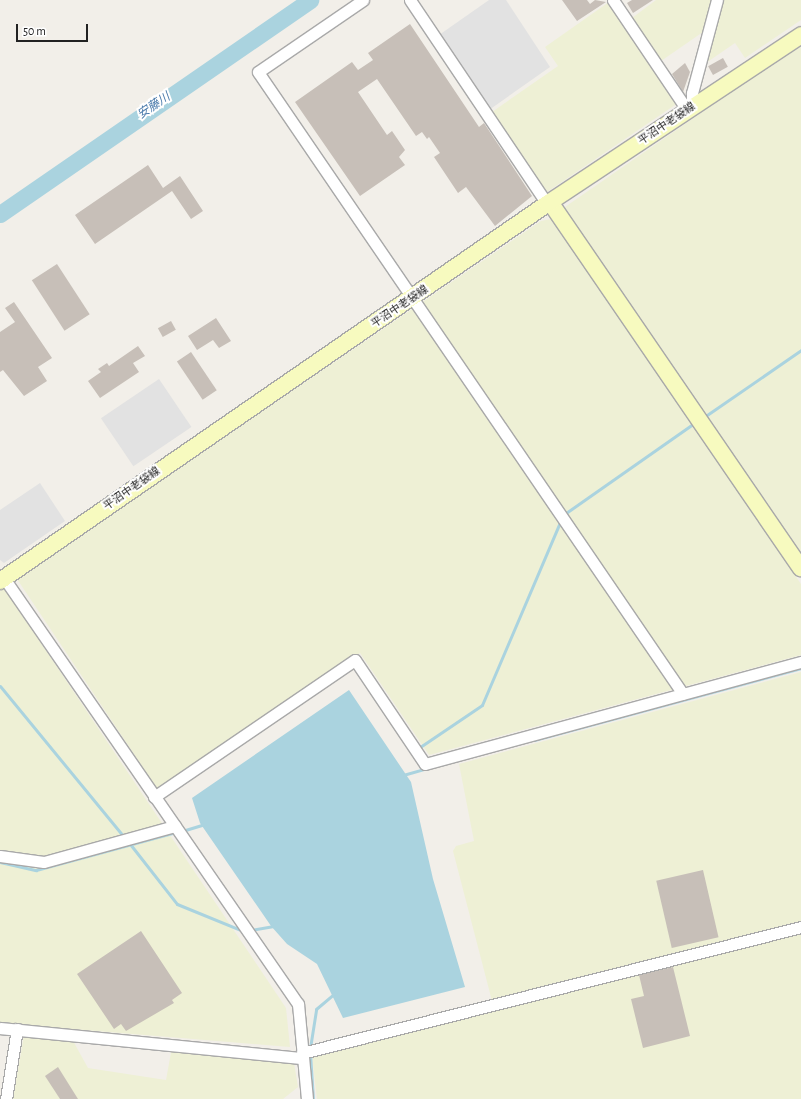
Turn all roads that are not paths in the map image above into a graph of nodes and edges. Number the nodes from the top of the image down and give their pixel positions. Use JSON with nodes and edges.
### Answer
{"nodes":[{"id":1,"x":363,"y":0,"type":"edge"},
{"id":2,"x":410,"y":0,"type":"edge"},
{"id":3,"x":613,"y":0,"type":"edge"},
{"id":4,"x":717,"y":0,"type":"edge"},
{"id":5,"x":801,"y":35,"type":"edge"},
{"id":6,"x":690,"y":109,"type":"junction"},
{"id":7,"x":549,"y":203,"type":"junction"},
{"id":8,"x":413,"y":298,"type":"junction"},
{"id":9,"x":801,"y":568,"type":"edge"},
{"id":10,"x":2,"y":580,"type":"edge"},
{"id":11,"x":801,"y":662,"type":"edge"},
{"id":12,"x":683,"y":694,"type":"junction"},
{"id":13,"x":154,"y":797,"type":"junction"},
{"id":14,"x":175,"y":826,"type":"junction"},
{"id":15,"x":0,"y":856,"type":"edge"},
{"id":16,"x":801,"y":927,"type":"edge"},
{"id":17,"x":0,"y":1028,"type":"edge"},
{"id":18,"x":17,"y":1029,"type":"junction"},
{"id":19,"x":302,"y":1055,"type":"junction"},
{"id":20,"x":304,"y":1097,"type":"edge"},
{"id":21,"x":6,"y":1099,"type":"edge"}],
"edges":[{"from":1,"to":8,"type":"street"},
{"from":2,"to":7,"type":"street"},
{"from":3,"to":6,"type":"street"},
{"from":4,"to":6,"type":"street"},
{"from":5,"to":6,"type":"main road","name":"平沼中老袋線"},
{"from":6,"to":7,"type":"main road","name":"平沼中老袋線"},
{"from":7,"to":8,"type":"main road","name":"平沼中老袋線"},
{"from":7,"to":9,"type":"main road"},
{"from":8,"to":10,"type":"main road","name":"平沼中老袋線"},
{"from":8,"to":12,"type":"street"},
{"from":10,"to":13,"type":"street"},
{"from":11,"to":12,"type":"street"},
{"from":12,"to":13,"type":"street"},
{"from":13,"to":14,"type":"street"},
{"from":14,"to":15,"type":"street"},
{"from":14,"to":19,"type":"street"},
{"from":16,"to":19,"type":"street"},
{"from":17,"to":18,"type":"street"},
{"from":18,"to":19,"type":"street"},
{"from":18,"to":21,"type":"street"},
{"from":19,"to":20,"type":"street"}]}
